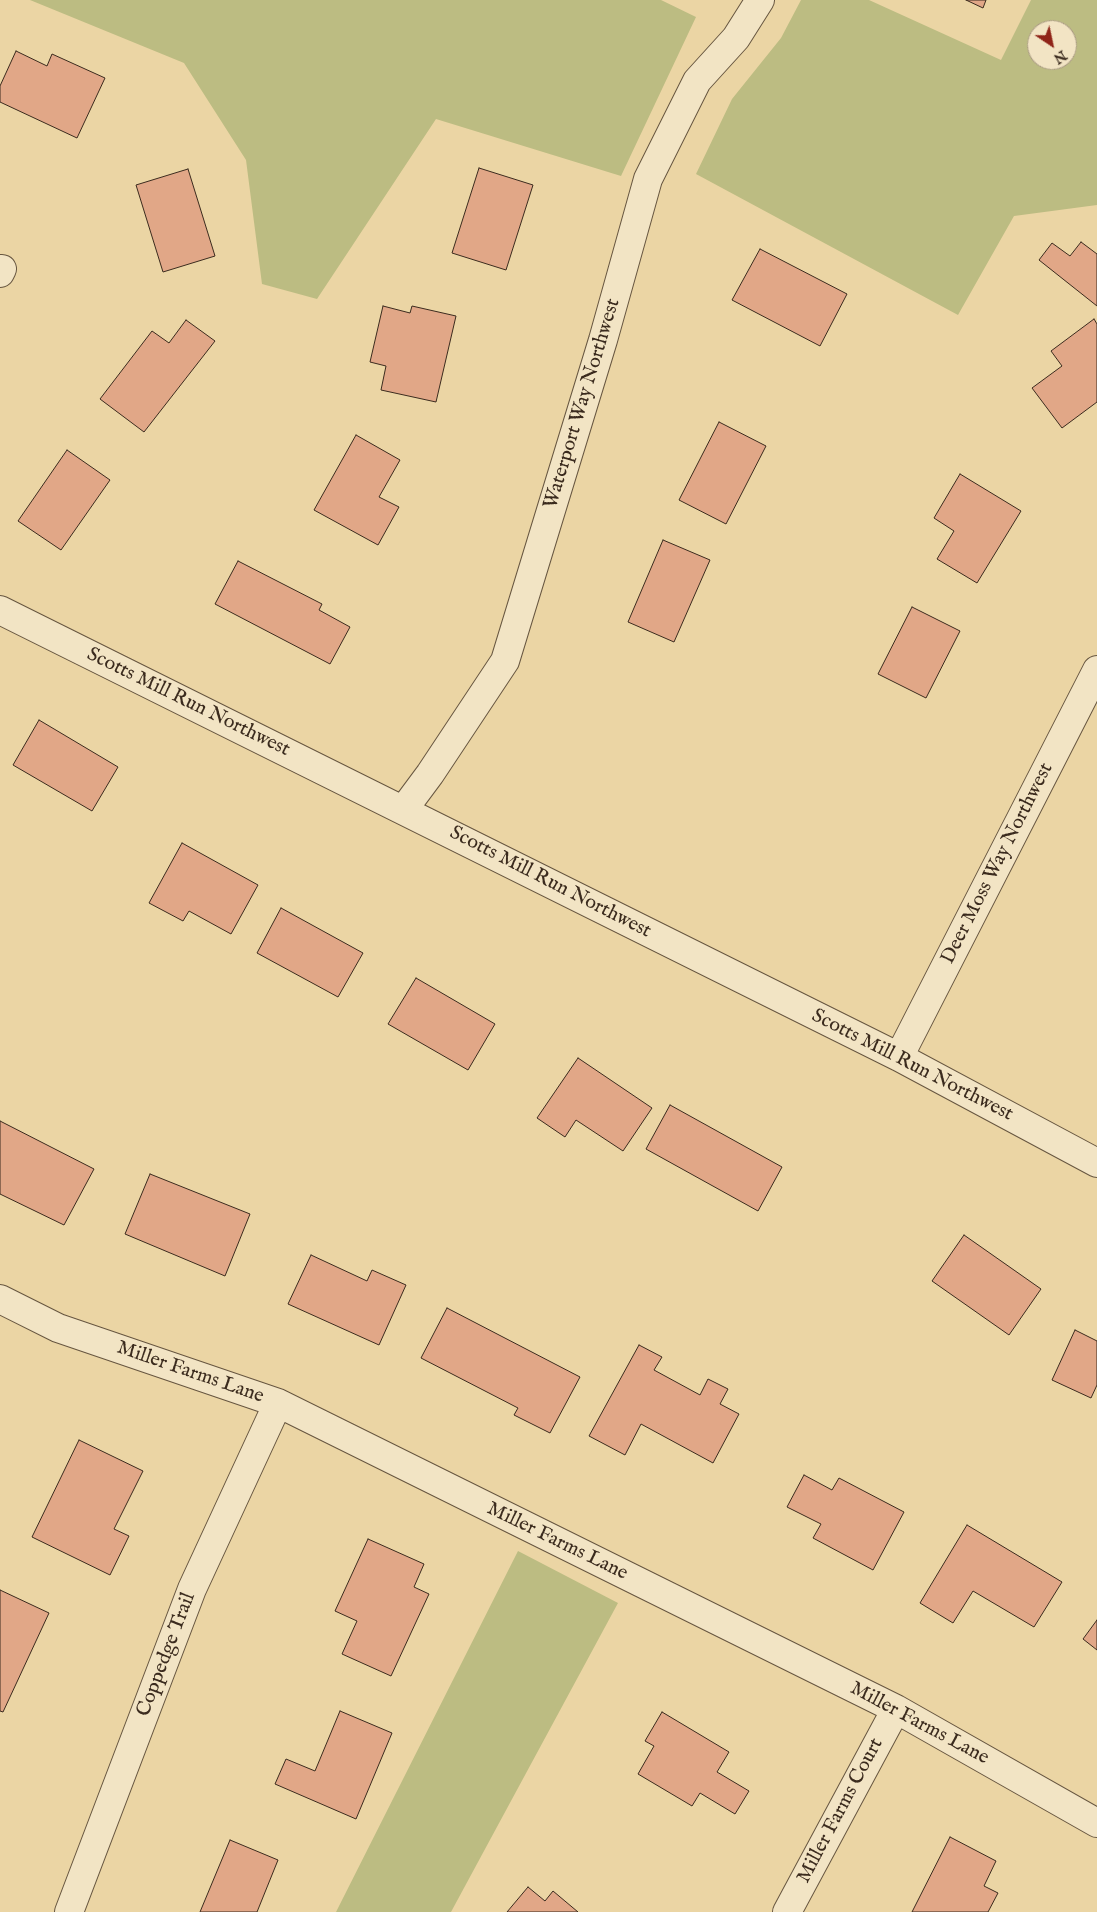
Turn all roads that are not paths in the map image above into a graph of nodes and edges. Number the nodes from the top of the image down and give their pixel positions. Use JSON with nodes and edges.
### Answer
{"nodes":[{"id":1,"x":760,"y":0,"type":"edge"},
{"id":2,"x":0,"y":610,"type":"edge"},
{"id":3,"x":1097,"y":670,"type":"edge"},
{"id":4,"x":404,"y":810,"type":"junction"},
{"id":5,"x":899,"y":1057,"type":"junction"},
{"id":6,"x":1097,"y":1163,"type":"edge"},
{"id":7,"x":0,"y":1299,"type":"edge"},
{"id":8,"x":278,"y":1403,"type":"junction"},
{"id":9,"x":896,"y":1709,"type":"junction"},
{"id":10,"x":1097,"y":1823,"type":"edge"},
{"id":11,"x":69,"y":1912,"type":"edge"},
{"id":12,"x":786,"y":1912,"type":"edge"}],
"edges":[{"from":1,"to":4,"type":"street","name":"Waterport Way Northwest"},
{"from":2,"to":4,"type":"street","name":"Scotts Mill Run Northwest"},
{"from":3,"to":5,"type":"street","name":"Deer Moss Way Northwest"},
{"from":4,"to":5,"type":"street","name":"Scotts Mill Run Northwest"},
{"from":5,"to":6,"type":"street","name":"Scotts Mill Run Northwest"},
{"from":7,"to":8,"type":"street","name":"Miller Farms Lane"},
{"from":8,"to":9,"type":"street","name":"Miller Farms Lane"},
{"from":8,"to":11,"type":"street","name":"Coppedge Trail"},
{"from":9,"to":10,"type":"street","name":"Miller Farms Lane"},
{"from":9,"to":12,"type":"street","name":"Miller Farms Court"}]}
